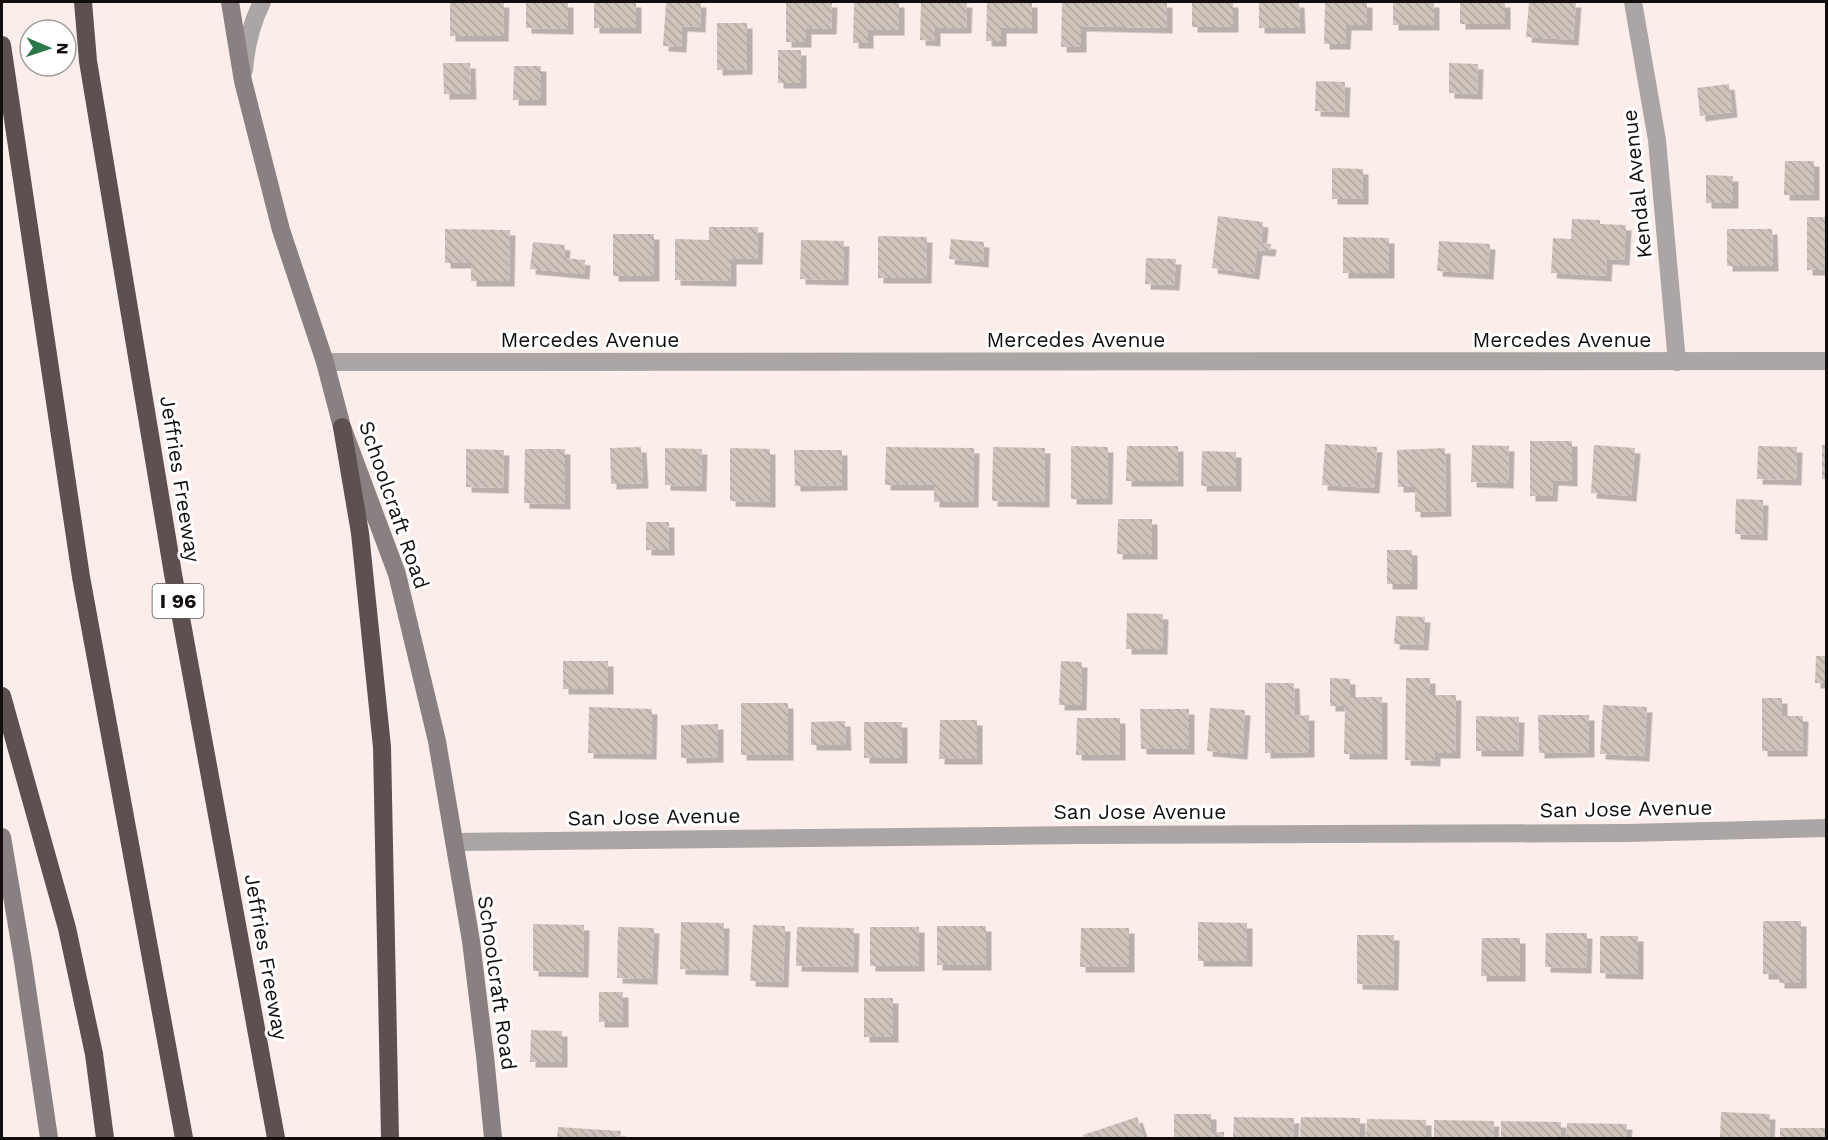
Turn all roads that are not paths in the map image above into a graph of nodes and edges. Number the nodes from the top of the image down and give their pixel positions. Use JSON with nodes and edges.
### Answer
{"nodes":[{"id":1,"x":83,"y":2,"type":"edge"},
{"id":2,"x":230,"y":2,"type":"edge"},
{"id":3,"x":262,"y":2,"type":"edge"},
{"id":4,"x":1633,"y":2,"type":"edge"},
{"id":5,"x":2,"y":45,"type":"edge"},
{"id":6,"x":243,"y":81,"type":"junction"},
{"id":7,"x":1827,"y":361,"type":"edge"},
{"id":8,"x":325,"y":362,"type":"junction"},
{"id":9,"x":1677,"y":362,"type":"junction"},
{"id":10,"x":342,"y":427,"type":"junction"},
{"id":11,"x":2,"y":696,"type":"edge"},
{"id":12,"x":1827,"y":828,"type":"edge"},
{"id":13,"x":2,"y":837,"type":"edge"},
{"id":14,"x":454,"y":842,"type":"junction"},
{"id":15,"x":49,"y":1138,"type":"edge"},
{"id":16,"x":105,"y":1138,"type":"edge"},
{"id":17,"x":184,"y":1138,"type":"edge"},
{"id":18,"x":276,"y":1138,"type":"edge"},
{"id":19,"x":390,"y":1138,"type":"edge"},
{"id":20,"x":493,"y":1138,"type":"edge"}],
"edges":[{"from":1,"to":18,"type":"highway","name":"Jeffries Freeway","number":"I 96"},
{"from":2,"to":6,"type":"main road","name":"Schoolcraft Road"},
{"from":3,"to":6,"type":"street"},
{"from":4,"to":9,"type":"street","name":"Kendal Avenue"},
{"from":5,"to":17,"type":"highway"},
{"from":6,"to":8,"type":"main road","name":"Schoolcraft Road"},
{"from":7,"to":9,"type":"street","name":"Mercedes Avenue"},
{"from":8,"to":9,"type":"street","name":"Mercedes Avenue"},
{"from":8,"to":10,"type":"main road","name":"Schoolcraft Road"},
{"from":10,"to":14,"type":"main road","name":"Schoolcraft Road"},
{"from":10,"to":19,"type":"highway"},
{"from":11,"to":16,"type":"highway"},
{"from":12,"to":14,"type":"street","name":"San Jose Avenue"},
{"from":13,"to":15,"type":"main road"},
{"from":14,"to":20,"type":"main road","name":"Schoolcraft Road"}]}
